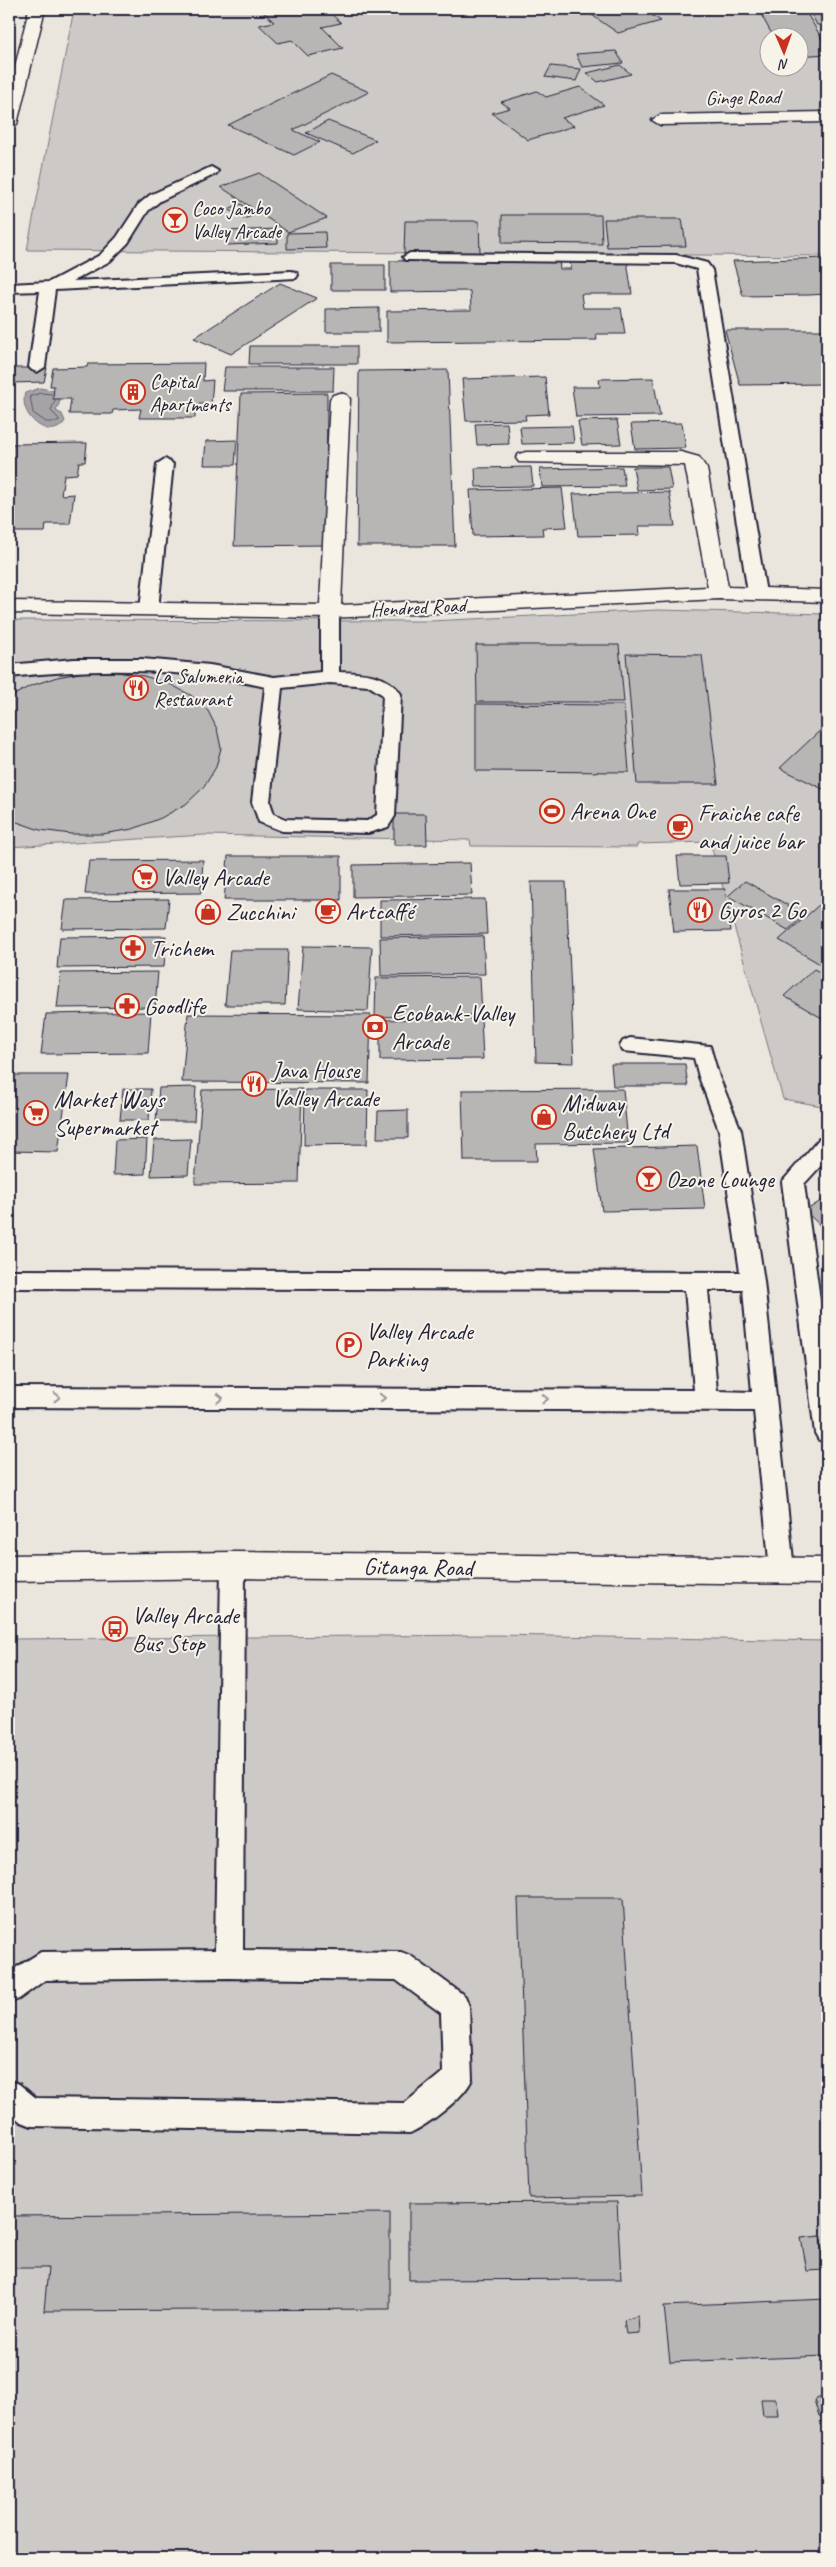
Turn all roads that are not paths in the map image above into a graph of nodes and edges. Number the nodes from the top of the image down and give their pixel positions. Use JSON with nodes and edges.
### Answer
{"nodes":[{"id":1,"x":37,"y":9,"type":"edge"},
{"id":2,"x":827,"y":117,"type":"edge"},
{"id":3,"x":660,"y":120,"type":"dead end"},
{"id":4,"x":9,"y":124,"type":"edge"},
{"id":5,"x":211,"y":171,"type":"dead end"},
{"id":6,"x":410,"y":257,"type":"dead end"},
{"id":7,"x":290,"y":275,"type":"dead end"},
{"id":8,"x":9,"y":288,"type":"edge"},
{"id":9,"x":48,"y":288,"type":"junction"},
{"id":10,"x":37,"y":368,"type":"dead end"},
{"id":11,"x":340,"y":399,"type":"dead end"},
{"id":12,"x":526,"y":458,"type":"dead end"},
{"id":13,"x":165,"y":464,"type":"dead end"},
{"id":14,"x":719,"y":593,"type":"junction"},
{"id":15,"x":758,"y":593,"type":"junction"},
{"id":16,"x":827,"y":596,"type":"edge"},
{"id":17,"x":9,"y":607,"type":"edge"},
{"id":18,"x":149,"y":609,"type":"junction"},
{"id":19,"x":330,"y":612,"type":"junction"},
{"id":20,"x":9,"y":671,"type":"edge"},
{"id":21,"x":330,"y":677,"type":"junction"},
{"id":22,"x":274,"y":683,"type":"junction"},
{"id":23,"x":630,"y":1046,"type":"dead end"},
{"id":24,"x":827,"y":1145,"type":"edge"},
{"id":25,"x":9,"y":1279,"type":"edge"},
{"id":26,"x":753,"y":1281,"type":"junction"},
{"id":27,"x":696,"y":1282,"type":"junction"},
{"id":28,"x":9,"y":1397,"type":"edge"},
{"id":29,"x":706,"y":1400,"type":"junction"},
{"id":30,"x":765,"y":1402,"type":"junction"},
{"id":31,"x":827,"y":1427,"type":"edge"},
{"id":32,"x":232,"y":1565,"type":"junction"},
{"id":33,"x":9,"y":1568,"type":"edge"},
{"id":34,"x":782,"y":1570,"type":"junction"},
{"id":35,"x":827,"y":1571,"type":"edge"},
{"id":36,"x":228,"y":1964,"type":"junction"},
{"id":37,"x":9,"y":1989,"type":"edge"},
{"id":38,"x":9,"y":2094,"type":"edge"}],
"edges":[{"from":1,"to":4,"type":"street"},
{"from":2,"to":3,"type":"street","name":"Ginge Road"},
{"from":5,"to":9,"type":"lane"},
{"from":6,"to":15,"type":"lane"},
{"from":7,"to":9,"type":"lane"},
{"from":8,"to":9,"type":"lane"},
{"from":9,"to":10,"type":"lane"},
{"from":11,"to":19,"type":"street"},
{"from":12,"to":14,"type":"street"},
{"from":13,"to":18,"type":"lane"},
{"from":14,"to":15,"type":"street","name":"Hendred Road"},
{"from":14,"to":19,"type":"street","name":"Hendred Road"},
{"from":15,"to":16,"type":"street","name":"Hendred Road"},
{"from":17,"to":18,"type":"street","name":"Hendred Road"},
{"from":18,"to":19,"type":"street","name":"Hendred Road"},
{"from":19,"to":21,"type":"lane"},
{"from":20,"to":22,"type":"lane"},
{"from":21,"to":22,"type":"lane"},
{"from":21,"to":22,"type":"lane"},
{"from":23,"to":26,"type":"lane"},
{"from":24,"to":31,"type":"lane"},
{"from":25,"to":27,"type":"lane"},
{"from":26,"to":27,"type":"lane"},
{"from":26,"to":30,"type":"lane"},
{"from":27,"to":29,"type":"lane"},
{"from":28,"to":29,"type":"lane","one_way":true},
{"from":29,"to":30,"type":"lane"},
{"from":30,"to":34,"type":"lane"},
{"from":32,"to":33,"type":"street","name":"Gitanga Road"},
{"from":32,"to":34,"type":"street","name":"Gitanga Road"},
{"from":32,"to":36,"type":"lane"},
{"from":34,"to":35,"type":"street","name":"Gitanga Road"},
{"from":36,"to":37,"type":"lane"},
{"from":36,"to":38,"type":"lane"}]}
